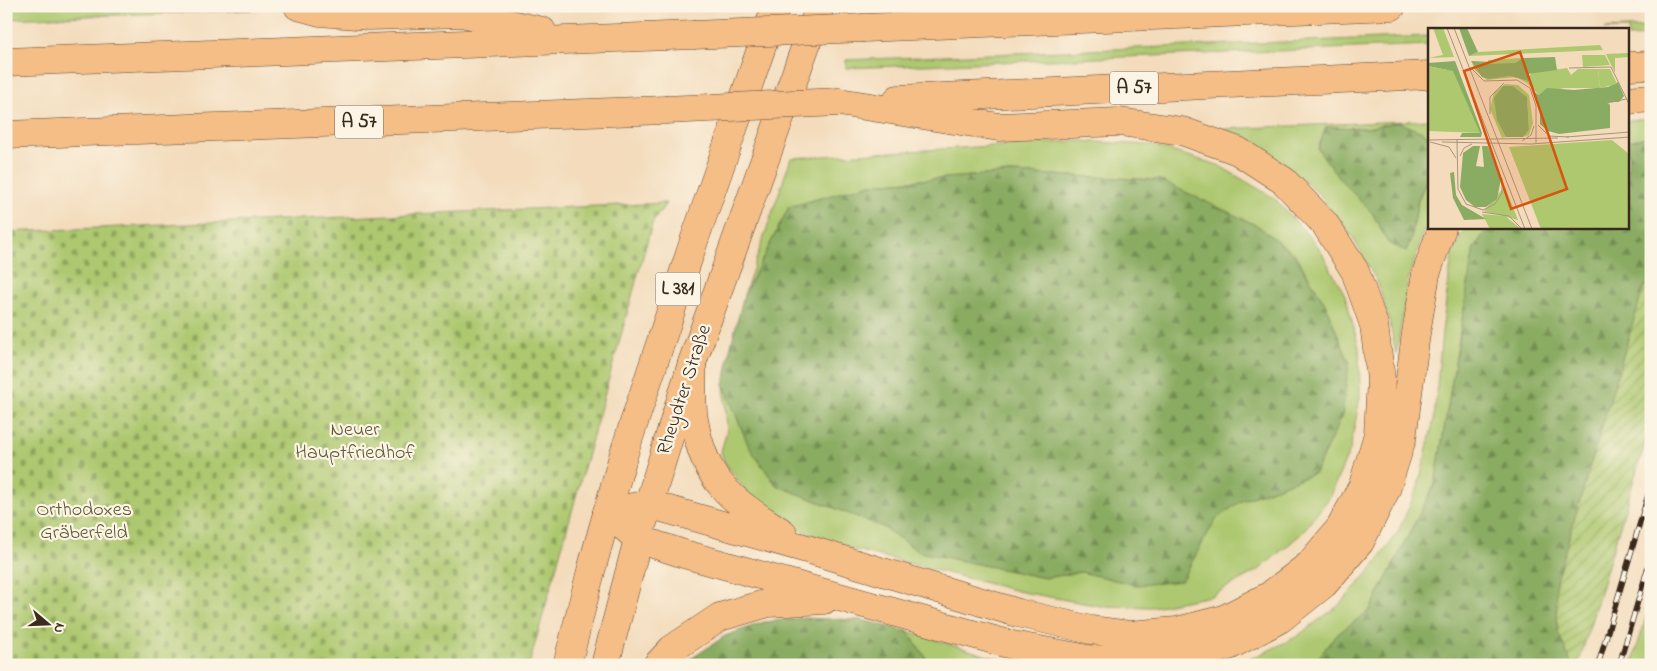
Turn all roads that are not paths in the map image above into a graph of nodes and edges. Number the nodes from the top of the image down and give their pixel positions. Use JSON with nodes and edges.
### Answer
{"nodes":[{"id":1,"x":298,"y":6,"type":"edge"},
{"id":2,"x":776,"y":6,"type":"edge"},
{"id":3,"x":820,"y":6,"type":"edge"},
{"id":4,"x":1392,"y":6,"type":"edge"},
{"id":5,"x":577,"y":39,"type":"junction"},
{"id":6,"x":6,"y":62,"type":"edge"},
{"id":7,"x":1651,"y":65,"type":"edge"},
{"id":8,"x":1630,"y":66,"type":"edge"},
{"id":9,"x":1428,"y":75,"type":"edge"},
{"id":10,"x":1651,"y":98,"type":"edge"},
{"id":11,"x":1630,"y":100,"type":"edge"},
{"id":12,"x":839,"y":102,"type":"junction"},
{"id":13,"x":6,"y":135,"type":"edge"},
{"id":14,"x":1442,"y":229,"type":"edge"},
{"id":15,"x":692,"y":363,"type":"junction"},
{"id":16,"x":648,"y":504,"type":"junction"},
{"id":17,"x":607,"y":512,"type":"junction"},
{"id":18,"x":638,"y":539,"type":"junction"},
{"id":19,"x":808,"y":548,"type":"junction"},
{"id":20,"x":861,"y":602,"type":"junction"},
{"id":21,"x":567,"y":665,"type":"edge"},
{"id":22,"x":605,"y":665,"type":"edge"},
{"id":23,"x":657,"y":665,"type":"edge"}],
"edges":[{"from":1,"to":5,"type":"main road"},
{"from":2,"to":17,"type":"main road","name":"Rheydter Straße","number":"L 381"},
{"from":3,"to":15,"type":"main road","name":"Rheydter Straße","number":"L 381"},
{"from":4,"to":5,"type":"main road","bridge":true},
{"from":5,"to":6,"type":"main road"},
{"from":7,"to":8,"type":"main road"},
{"from":9,"to":12,"type":"main road","number":"A 57"},
{"from":10,"to":11,"type":"main road"},
{"from":12,"to":13,"type":"main road","number":"A 57","bridge":true},
{"from":12,"to":19,"type":"main road"},
{"from":14,"to":20,"type":"main road"},
{"from":15,"to":16,"type":"main road","name":"Rheydter Straße","number":"L 381"},
{"from":15,"to":19,"type":"main road"},
{"from":16,"to":17,"type":"main road"},
{"from":16,"to":18,"type":"main road","name":"Rheydter Straße","number":"L 381"},
{"from":16,"to":19,"type":"main road"},
{"from":17,"to":18,"type":"main road"},
{"from":17,"to":21,"type":"main road","name":"Rheydter Straße","number":"L 381"},
{"from":18,"to":20,"type":"main road"},
{"from":18,"to":22,"type":"main road","name":"Rheydter Straße","number":"L 381"},
{"from":20,"to":23,"type":"main road"}]}
